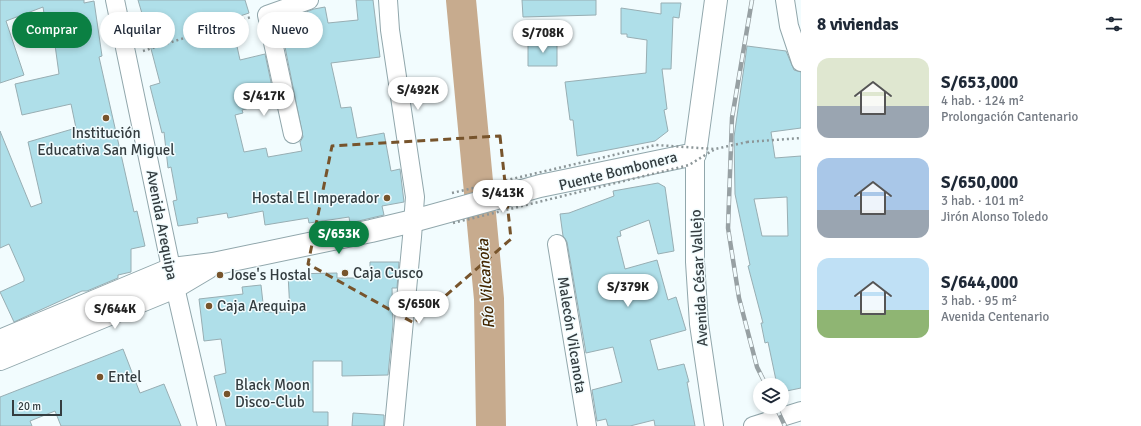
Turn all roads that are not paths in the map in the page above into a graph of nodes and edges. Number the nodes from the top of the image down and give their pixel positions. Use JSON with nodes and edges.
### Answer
{"nodes":[{"id":1,"x":115,"y":0,"type":"edge"},
{"id":2,"x":309,"y":0,"type":"edge"},
{"id":3,"x":388,"y":0,"type":"edge"},
{"id":4,"x":716,"y":0,"type":"edge"},
{"id":5,"x":785,"y":0,"type":"edge"},
{"id":6,"x":801,"y":62,"type":"edge"},
{"id":7,"x":293,"y":134,"type":"dead end"},
{"id":8,"x":705,"y":152,"type":"junction"},
{"id":9,"x":413,"y":221,"type":"junction"},
{"id":10,"x":557,"y":244,"type":"dead end"},
{"id":11,"x":173,"y":278,"type":"junction"},
{"id":12,"x":0,"y":341,"type":"edge"},
{"id":13,"x":0,"y":359,"type":"edge"},
{"id":14,"x":801,"y":411,"type":"edge"},
{"id":15,"x":207,"y":426,"type":"edge"},
{"id":16,"x":394,"y":426,"type":"edge"},
{"id":17,"x":587,"y":426,"type":"edge"},
{"id":18,"x":714,"y":426,"type":"edge"},
{"id":19,"x":753,"y":426,"type":"edge"}],
"edges":[{"from":1,"to":11,"type":"street","name":"Avenida Arequipa"},
{"from":2,"to":7,"type":"street"},
{"from":3,"to":9,"type":"street"},
{"from":4,"to":8,"type":"street"},
{"from":5,"to":6,"type":"street"},
{"from":8,"to":9,"type":"street"},
{"from":8,"to":18,"type":"street","name":"Avenida César Vallejo"},
{"from":9,"to":11,"type":"street"},
{"from":9,"to":16,"type":"street"},
{"from":10,"to":17,"type":"street","name":"Malecón Vilcanota"},
{"from":11,"to":12,"type":"street"},
{"from":11,"to":13,"type":"street"},
{"from":11,"to":15,"type":"street","name":"Avenida Arequipa"},
{"from":14,"to":19,"type":"street"}]}
